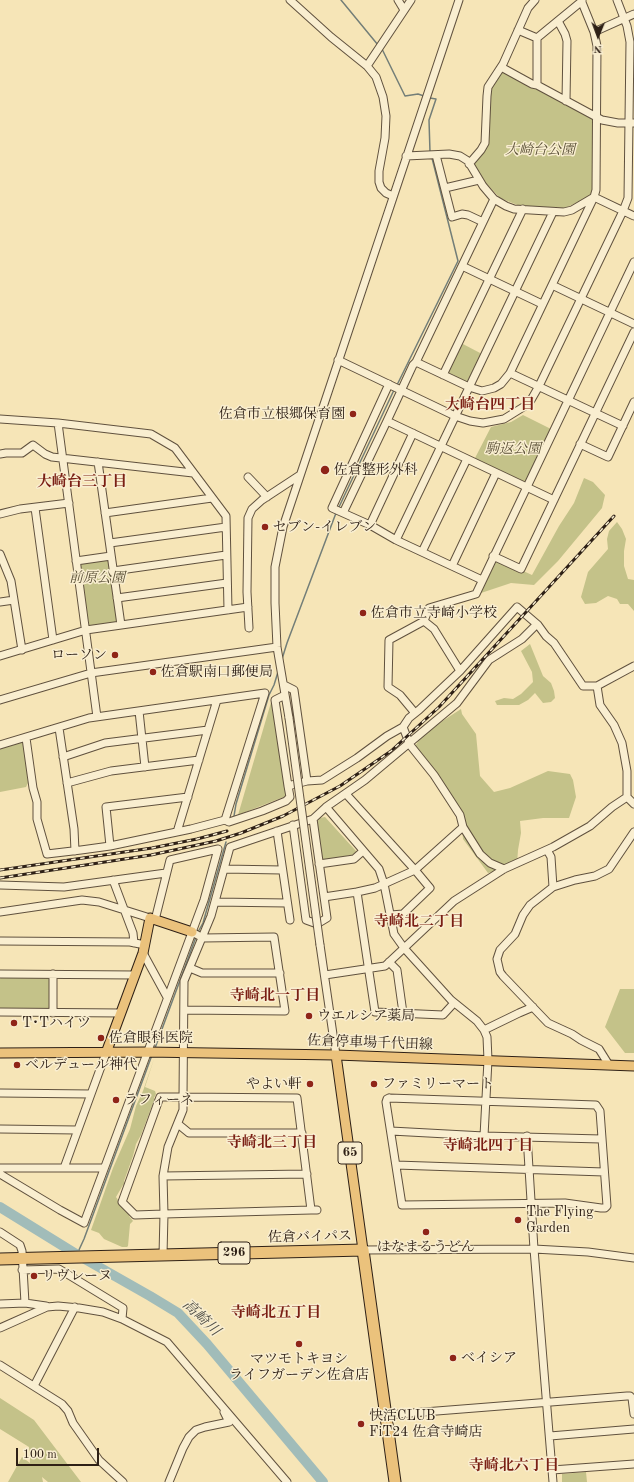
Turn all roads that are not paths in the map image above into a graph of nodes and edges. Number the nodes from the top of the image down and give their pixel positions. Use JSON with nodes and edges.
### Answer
{"nodes":[{"id":1,"x":290,"y":0,"type":"edge"},
{"id":2,"x":398,"y":0,"type":"edge"},
{"id":3,"x":411,"y":0,"type":"edge"},
{"id":4,"x":459,"y":0,"type":"edge"},
{"id":5,"x":535,"y":0,"type":"edge"},
{"id":6,"x":617,"y":0,"type":"edge"},
{"id":7,"x":582,"y":1,"type":"edge"},
{"id":8,"x":404,"y":10,"type":"junction"},
{"id":9,"x":634,"y":14,"type":"edge"},
{"id":10,"x":625,"y":18,"type":"junction"},
{"id":11,"x":558,"y":21,"type":"junction"},
{"id":12,"x":518,"y":30,"type":"junction"},
{"id":13,"x":594,"y":32,"type":"junction"},
{"id":14,"x":537,"y":38,"type":"junction"},
{"id":15,"x":367,"y":66,"type":"junction"},
{"id":16,"x":501,"y":66,"type":"junction"},
{"id":17,"x":537,"y":85,"type":"junction"},
{"id":18,"x":566,"y":101,"type":"junction"},
{"id":19,"x":596,"y":116,"type":"junction"},
{"id":20,"x":631,"y":123,"type":"edge"},
{"id":21,"x":436,"y":155,"type":"junction"},
{"id":22,"x":406,"y":156,"type":"junction"},
{"id":23,"x":469,"y":164,"type":"junction"},
{"id":24,"x":479,"y":180,"type":"junction"},
{"id":25,"x":444,"y":188,"type":"junction"},
{"id":26,"x":393,"y":196,"type":"junction"},
{"id":27,"x":594,"y":197,"type":"junction"},
{"id":28,"x":494,"y":199,"type":"junction"},
{"id":29,"x":523,"y":209,"type":"junction"},
{"id":30,"x":623,"y":211,"type":"junction"},
{"id":31,"x":553,"y":212,"type":"junction"},
{"id":32,"x":634,"y":216,"type":"edge"},
{"id":33,"x":483,"y":222,"type":"junction"},
{"id":34,"x":634,"y":262,"type":"edge"},
{"id":35,"x":462,"y":266,"type":"junction"},
{"id":36,"x":489,"y":279,"type":"junction"},
{"id":37,"x":552,"y":285,"type":"junction"},
{"id":38,"x":515,"y":291,"type":"junction"},
{"id":39,"x":581,"y":299,"type":"junction"},
{"id":40,"x":542,"y":304,"type":"junction"},
{"id":41,"x":610,"y":313,"type":"junction"},
{"id":42,"x":634,"y":324,"type":"edge"},
{"id":43,"x":634,"y":332,"type":"edge"},
{"id":44,"x":338,"y":360,"type":"junction"},
{"id":45,"x":416,"y":362,"type":"junction"},
{"id":46,"x":510,"y":373,"type":"junction"},
{"id":47,"x":443,"y":375,"type":"junction"},
{"id":48,"x":389,"y":384,"type":"junction"},
{"id":49,"x":539,"y":386,"type":"junction"},
{"id":50,"x":469,"y":387,"type":"junction"},
{"id":51,"x":401,"y":390,"type":"junction"},
{"id":52,"x":568,"y":400,"type":"junction"},
{"id":53,"x":634,"y":402,"type":"edge"},
{"id":54,"x":595,"y":413,"type":"junction"},
{"id":55,"x":455,"y":416,"type":"junction"},
{"id":56,"x":0,"y":420,"type":"edge"},
{"id":57,"x":387,"y":421,"type":"junction"},
{"id":58,"x":58,"y":423,"type":"junction"},
{"id":59,"x":623,"y":426,"type":"junction"},
{"id":60,"x":413,"y":433,"type":"junction"},
{"id":61,"x":580,"y":444,"type":"junction"},
{"id":62,"x":441,"y":446,"type":"junction"},
{"id":63,"x":0,"y":454,"type":"edge"},
{"id":64,"x":63,"y":458,"type":"junction"},
{"id":65,"x":467,"y":459,"type":"junction"},
{"id":66,"x":98,"y":462,"type":"junction"},
{"id":67,"x":194,"y":472,"type":"junction"},
{"id":68,"x":496,"y":473,"type":"junction"},
{"id":69,"x":300,"y":475,"type":"junction"},
{"id":70,"x":248,"y":476,"type":"dead end"},
{"id":71,"x":526,"y":487,"type":"junction"},
{"id":72,"x":267,"y":497,"type":"junction"},
{"id":73,"x":212,"y":498,"type":"junction"},
{"id":74,"x":554,"y":500,"type":"junction"},
{"id":75,"x":69,"y":504,"type":"junction"},
{"id":76,"x":35,"y":508,"type":"junction"},
{"id":77,"x":105,"y":513,"type":"junction"},
{"id":78,"x":343,"y":513,"type":"junction"},
{"id":79,"x":0,"y":514,"type":"edge"},
{"id":80,"x":370,"y":525,"type":"junction"},
{"id":81,"x":226,"y":527,"type":"junction"},
{"id":82,"x":396,"y":540,"type":"junction"},
{"id":83,"x":110,"y":543,"type":"junction"},
{"id":84,"x":422,"y":552,"type":"junction"},
{"id":85,"x":0,"y":554,"type":"edge"},
{"id":86,"x":226,"y":555,"type":"junction"},
{"id":87,"x":111,"y":556,"type":"junction"},
{"id":88,"x":493,"y":556,"type":"junction"},
{"id":89,"x":76,"y":561,"type":"junction"},
{"id":90,"x":452,"y":566,"type":"junction"},
{"id":91,"x":114,"y":571,"type":"junction"},
{"id":92,"x":482,"y":580,"type":"junction"},
{"id":93,"x":227,"y":583,"type":"junction"},
{"id":94,"x":117,"y":598,"type":"junction"},
{"id":95,"x":14,"y":600,"type":"junction"},
{"id":96,"x":0,"y":602,"type":"edge"},
{"id":97,"x":248,"y":607,"type":"junction"},
{"id":98,"x":228,"y":610,"type":"junction"},
{"id":99,"x":424,"y":621,"type":"junction"},
{"id":100,"x":536,"y":624,"type":"junction"},
{"id":101,"x":121,"y":625,"type":"junction"},
{"id":102,"x":249,"y":628,"type":"dead end"},
{"id":103,"x":86,"y":630,"type":"junction"},
{"id":104,"x":53,"y":640,"type":"junction"},
{"id":105,"x":277,"y":647,"type":"junction"},
{"id":106,"x":22,"y":650,"type":"junction"},
{"id":107,"x":0,"y":656,"type":"edge"},
{"id":108,"x":634,"y":666,"type":"edge"},
{"id":109,"x":460,"y":671,"type":"junction"},
{"id":110,"x":91,"y":673,"type":"junction"},
{"id":111,"x":284,"y":685,"type":"junction"},
{"id":112,"x":597,"y":686,"type":"junction"},
{"id":113,"x":285,"y":695,"type":"junction"},
{"id":114,"x":0,"y":700,"type":"edge"},
{"id":115,"x":217,"y":700,"type":"junction"},
{"id":116,"x":139,"y":711,"type":"junction"},
{"id":117,"x":415,"y":714,"type":"junction"},
{"id":118,"x":97,"y":717,"type":"junction"},
{"id":119,"x":403,"y":727,"type":"junction"},
{"id":120,"x":59,"y":728,"type":"junction"},
{"id":121,"x":208,"y":730,"type":"junction"},
{"id":122,"x":26,"y":738,"type":"junction"},
{"id":123,"x":142,"y":738,"type":"junction"},
{"id":124,"x":410,"y":743,"type":"junction"},
{"id":125,"x":0,"y":745,"type":"edge"},
{"id":126,"x":63,"y":757,"type":"junction"},
{"id":127,"x":199,"y":760,"type":"junction"},
{"id":128,"x":145,"y":767,"type":"junction"},
{"id":129,"x":307,"y":781,"type":"junction"},
{"id":130,"x":67,"y":783,"type":"junction"},
{"id":131,"x":288,"y":786,"type":"junction"},
{"id":132,"x":346,"y":794,"type":"junction"},
{"id":133,"x":188,"y":797,"type":"junction"},
{"id":134,"x":627,"y":798,"type":"junction"},
{"id":135,"x":634,"y":804,"type":"edge"},
{"id":136,"x":326,"y":807,"type":"junction"},
{"id":137,"x":313,"y":819,"type":"junction"},
{"id":138,"x":226,"y":820,"type":"junction"},
{"id":139,"x":293,"y":825,"type":"junction"},
{"id":140,"x":463,"y":827,"type":"junction"},
{"id":141,"x":277,"y":831,"type":"junction"},
{"id":142,"x":177,"y":832,"type":"junction"},
{"id":143,"x":634,"y":832,"type":"edge"},
{"id":144,"x":110,"y":846,"type":"junction"},
{"id":145,"x":547,"y":850,"type":"junction"},
{"id":146,"x":75,"y":851,"type":"junction"},
{"id":147,"x":363,"y":851,"type":"junction"},
{"id":148,"x":319,"y":864,"type":"junction"},
{"id":149,"x":224,"y":869,"type":"junction"},
{"id":150,"x":504,"y":869,"type":"junction"},
{"id":151,"x":282,"y":870,"type":"junction"},
{"id":152,"x":415,"y":870,"type":"junction"},
{"id":153,"x":166,"y":873,"type":"junction"},
{"id":154,"x":113,"y":880,"type":"junction"},
{"id":155,"x":384,"y":884,"type":"junction"},
{"id":156,"x":0,"y":885,"type":"edge"},
{"id":157,"x":553,"y":887,"type":"junction"},
{"id":158,"x":357,"y":892,"type":"junction"},
{"id":159,"x":324,"y":897,"type":"junction"},
{"id":160,"x":215,"y":902,"type":"junction"},
{"id":161,"x":287,"y":903,"type":"junction"},
{"id":162,"x":125,"y":910,"type":"junction"},
{"id":163,"x":0,"y":912,"type":"edge"},
{"id":164,"x":391,"y":915,"type":"junction"},
{"id":165,"x":152,"y":919,"type":"junction"},
{"id":166,"x":290,"y":920,"type":"dead end"},
{"id":167,"x":317,"y":924,"type":"junction"},
{"id":168,"x":192,"y":932,"type":"junction"},
{"id":169,"x":203,"y":938,"type":"junction"},
{"id":170,"x":0,"y":941,"type":"edge"},
{"id":171,"x":134,"y":943,"type":"junction"},
{"id":172,"x":404,"y":948,"type":"junction"},
{"id":173,"x":144,"y":949,"type":"junction"},
{"id":174,"x":389,"y":962,"type":"junction"},
{"id":175,"x":190,"y":968,"type":"junction"},
{"id":176,"x":368,"y":968,"type":"junction"},
{"id":177,"x":280,"y":973,"type":"junction"},
{"id":178,"x":0,"y":974,"type":"edge"},
{"id":179,"x":53,"y":974,"type":"junction"},
{"id":180,"x":135,"y":975,"type":"junction"},
{"id":181,"x":325,"y":976,"type":"junction"},
{"id":182,"x":167,"y":996,"type":"junction"},
{"id":183,"x":454,"y":1002,"type":"junction"},
{"id":184,"x":534,"y":1007,"type":"junction"},
{"id":185,"x":184,"y":1010,"type":"junction"},
{"id":186,"x":0,"y":1012,"type":"edge"},
{"id":187,"x":53,"y":1012,"type":"junction"},
{"id":188,"x":121,"y":1013,"type":"junction"},
{"id":189,"x":403,"y":1013,"type":"junction"},
{"id":190,"x":484,"y":1030,"type":"junction"},
{"id":191,"x":147,"y":1052,"type":"junction"},
{"id":192,"x":0,"y":1053,"type":"edge"},
{"id":193,"x":106,"y":1053,"type":"junction"},
{"id":194,"x":184,"y":1053,"type":"junction"},
{"id":195,"x":336,"y":1055,"type":"junction"},
{"id":196,"x":488,"y":1060,"type":"junction"},
{"id":197,"x":609,"y":1065,"type":"junction"},
{"id":198,"x":634,"y":1066,"type":"edge"},
{"id":199,"x":0,"y":1093,"type":"edge"},
{"id":200,"x":91,"y":1094,"type":"junction"},
{"id":201,"x":183,"y":1097,"type":"junction"},
{"id":202,"x":486,"y":1101,"type":"junction"},
{"id":203,"x":178,"y":1124,"type":"junction"},
{"id":204,"x":0,"y":1129,"type":"edge"},
{"id":205,"x":77,"y":1130,"type":"junction"},
{"id":206,"x":391,"y":1131,"type":"junction"},
{"id":207,"x":302,"y":1133,"type":"junction"},
{"id":208,"x":484,"y":1136,"type":"junction"},
{"id":209,"x":527,"y":1136,"type":"junction"},
{"id":210,"x":601,"y":1139,"type":"junction"},
{"id":211,"x":396,"y":1165,"type":"junction"},
{"id":212,"x":0,"y":1168,"type":"edge"},
{"id":213,"x":64,"y":1168,"type":"junction"},
{"id":214,"x":104,"y":1168,"type":"junction"},
{"id":215,"x":529,"y":1170,"type":"junction"},
{"id":216,"x":604,"y":1172,"type":"junction"},
{"id":217,"x":0,"y":1174,"type":"edge"},
{"id":218,"x":307,"y":1174,"type":"junction"},
{"id":219,"x":163,"y":1176,"type":"junction"},
{"id":220,"x":532,"y":1203,"type":"junction"},
{"id":221,"x":164,"y":1214,"type":"junction"},
{"id":222,"x":0,"y":1232,"type":"edge"},
{"id":223,"x":534,"y":1248,"type":"junction"},
{"id":224,"x":363,"y":1250,"type":"junction"},
{"id":225,"x":163,"y":1255,"type":"junction"},
{"id":226,"x":22,"y":1258,"type":"junction"},
{"id":227,"x":634,"y":1258,"type":"edge"},
{"id":228,"x":0,"y":1259,"type":"edge"},
{"id":229,"x":22,"y":1270,"type":"junction"},
{"id":230,"x":25,"y":1303,"type":"junction"},
{"id":231,"x":0,"y":1304,"type":"edge"},
{"id":232,"x":46,"y":1306,"type":"junction"},
{"id":233,"x":75,"y":1307,"type":"junction"},
{"id":234,"x":122,"y":1319,"type":"junction"},
{"id":235,"x":0,"y":1328,"type":"edge"},
{"id":236,"x":0,"y":1365,"type":"edge"},
{"id":237,"x":34,"y":1386,"type":"junction"},
{"id":238,"x":547,"y":1402,"type":"junction"},
{"id":239,"x":221,"y":1404,"type":"junction"},
{"id":240,"x":634,"y":1414,"type":"edge"},
{"id":241,"x":386,"y":1415,"type":"junction"},
{"id":242,"x":634,"y":1429,"type":"edge"},
{"id":243,"x":550,"y":1436,"type":"junction"},
{"id":244,"x":634,"y":1464,"type":"edge"},
{"id":245,"x":552,"y":1470,"type":"junction"},
{"id":246,"x":123,"y":1482,"type":"edge"},
{"id":247,"x":169,"y":1482,"type":"edge"},
{"id":248,"x":287,"y":1482,"type":"edge"},
{"id":249,"x":395,"y":1482,"type":"edge"},
{"id":250,"x":553,"y":1482,"type":"edge"}],
"edges":[{"from":1,"to":15,"type":"street"},
{"from":2,"to":8,"type":"street"},
{"from":3,"to":8,"type":"street"},
{"from":4,"to":22,"type":"street"},
{"from":5,"to":12,"type":"street"},
{"from":6,"to":10,"type":"street"},
{"from":7,"to":11,"type":"street"},
{"from":7,"to":13,"type":"street"},
{"from":8,"to":15,"type":"street"},
{"from":9,"to":10,"type":"street"},
{"from":10,"to":13,"type":"street"},
{"from":10,"to":20,"type":"street"},
{"from":11,"to":14,"type":"street"},
{"from":11,"to":18,"type":"street"},
{"from":12,"to":14,"type":"street"},
{"from":12,"to":16,"type":"street"},
{"from":13,"to":19,"type":"street"},
{"from":14,"to":17,"type":"street"},
{"from":15,"to":26,"type":"street"},
{"from":16,"to":17,"type":"street"},
{"from":16,"to":23,"type":"street"},
{"from":17,"to":18,"type":"street"},
{"from":18,"to":19,"type":"street"},
{"from":19,"to":20,"type":"street"},
{"from":19,"to":27,"type":"street"},
{"from":20,"to":30,"type":"street"},
{"from":21,"to":22,"type":"street"},
{"from":21,"to":23,"type":"street"},
{"from":21,"to":25,"type":"street"},
{"from":22,"to":26,"type":"street"},
{"from":23,"to":24,"type":"street"},
{"from":24,"to":25,"type":"street"},
{"from":24,"to":28,"type":"street"},
{"from":25,"to":33,"type":"street"},
{"from":26,"to":44,"type":"street"},
{"from":27,"to":30,"type":"street"},
{"from":27,"to":31,"type":"street"},
{"from":27,"to":37,"type":"street"},
{"from":28,"to":29,"type":"street"},
{"from":28,"to":33,"type":"street"},
{"from":29,"to":31,"type":"street"},
{"from":29,"to":36,"type":"street"},
{"from":30,"to":32,"type":"street"},
{"from":30,"to":39,"type":"street"},
{"from":31,"to":38,"type":"street"},
{"from":33,"to":35,"type":"street"},
{"from":34,"to":41,"type":"street"},
{"from":35,"to":36,"type":"street"},
{"from":35,"to":45,"type":"street"},
{"from":36,"to":38,"type":"street"},
{"from":36,"to":47,"type":"street"},
{"from":37,"to":39,"type":"street"},
{"from":37,"to":40,"type":"street"},
{"from":38,"to":40,"type":"street"},
{"from":38,"to":50,"type":"street"},
{"from":39,"to":41,"type":"street"},
{"from":39,"to":49,"type":"street"},
{"from":40,"to":46,"type":"street"},
{"from":41,"to":42,"type":"street"},
{"from":41,"to":52,"type":"street"},
{"from":43,"to":54,"type":"street"},
{"from":44,"to":48,"type":"street"},
{"from":44,"to":69,"type":"street"},
{"from":45,"to":47,"type":"street"},
{"from":45,"to":51,"type":"street"},
{"from":46,"to":49,"type":"street"},
{"from":46,"to":50,"type":"street"},
{"from":47,"to":50,"type":"street"},
{"from":48,"to":51,"type":"street"},
{"from":48,"to":78,"type":"street"},
{"from":49,"to":52,"type":"street"},
{"from":49,"to":55,"type":"street"},
{"from":50,"to":55,"type":"street"},
{"from":51,"to":55,"type":"street"},
{"from":51,"to":57,"type":"street"},
{"from":52,"to":54,"type":"street"},
{"from":52,"to":71,"type":"street"},
{"from":53,"to":59,"type":"street"},
{"from":54,"to":59,"type":"street"},
{"from":54,"to":61,"type":"street"},
{"from":55,"to":62,"type":"street"},
{"from":56,"to":58,"type":"street"},
{"from":57,"to":60,"type":"street"},
{"from":57,"to":78,"type":"street"},
{"from":58,"to":64,"type":"street"},
{"from":58,"to":67,"type":"street"},
{"from":59,"to":61,"type":"street"},
{"from":60,"to":62,"type":"street"},
{"from":60,"to":80,"type":"street"},
{"from":61,"to":74,"type":"street"},
{"from":62,"to":65,"type":"street"},
{"from":62,"to":82,"type":"street"},
{"from":63,"to":64,"type":"street"},
{"from":64,"to":66,"type":"street"},
{"from":64,"to":75,"type":"street"},
{"from":65,"to":68,"type":"street"},
{"from":65,"to":84,"type":"street"},
{"from":66,"to":67,"type":"street"},
{"from":66,"to":77,"type":"street"},
{"from":67,"to":73,"type":"street"},
{"from":68,"to":71,"type":"street"},
{"from":68,"to":90,"type":"street"},
{"from":69,"to":72,"type":"street"},
{"from":69,"to":105,"type":"street"},
{"from":70,"to":72,"type":"street"},
{"from":71,"to":74,"type":"street"},
{"from":71,"to":88,"type":"street"},
{"from":72,"to":97,"type":"street"},
{"from":73,"to":77,"type":"street"},
{"from":73,"to":81,"type":"street"},
{"from":74,"to":88,"type":"street"},
{"from":75,"to":76,"type":"street"},
{"from":75,"to":89,"type":"street"},
{"from":76,"to":79,"type":"street"},
{"from":76,"to":104,"type":"street"},
{"from":77,"to":83,"type":"street"},
{"from":78,"to":80,"type":"street"},
{"from":80,"to":82,"type":"street"},
{"from":81,"to":83,"type":"street"},
{"from":81,"to":86,"type":"street"},
{"from":82,"to":84,"type":"street"},
{"from":83,"to":87,"type":"street"},
{"from":84,"to":90,"type":"street"},
{"from":85,"to":95,"type":"street"},
{"from":86,"to":91,"type":"street"},
{"from":86,"to":93,"type":"street"},
{"from":87,"to":89,"type":"street"},
{"from":87,"to":91,"type":"street"},
{"from":88,"to":92,"type":"street"},
{"from":89,"to":103,"type":"street"},
{"from":90,"to":92,"type":"street"},
{"from":91,"to":94,"type":"street"},
{"from":92,"to":99,"type":"street"},
{"from":93,"to":94,"type":"street"},
{"from":93,"to":98,"type":"street"},
{"from":94,"to":101,"type":"street"},
{"from":95,"to":96,"type":"street"},
{"from":95,"to":106,"type":"street"},
{"from":97,"to":98,"type":"street"},
{"from":97,"to":102,"type":"street"},
{"from":98,"to":101,"type":"street"},
{"from":99,"to":109,"type":"street"},
{"from":99,"to":117,"type":"street"},
{"from":100,"to":109,"type":"street"},
{"from":100,"to":112,"type":"street"},
{"from":100,"to":124,"type":"street"},
{"from":101,"to":103,"type":"street"},
{"from":103,"to":104,"type":"street"},
{"from":103,"to":110,"type":"street"},
{"from":104,"to":106,"type":"street"},
{"from":105,"to":110,"type":"street"},
{"from":105,"to":111,"type":"street"},
{"from":106,"to":107,"type":"street"},
{"from":108,"to":112,"type":"street"},
{"from":109,"to":117,"type":"street"},
{"from":110,"to":114,"type":"street"},
{"from":110,"to":118,"type":"street"},
{"from":111,"to":113,"type":"street"},
{"from":111,"to":129,"type":"street"},
{"from":112,"to":134,"type":"street"},
{"from":113,"to":131,"type":"street"},
{"from":113,"to":167,"type":"street","bridge":true},
{"from":115,"to":116,"type":"street"},
{"from":115,"to":121,"type":"street"},
{"from":115,"to":138,"type":"street"},
{"from":116,"to":118,"type":"street"},
{"from":116,"to":123,"type":"street"},
{"from":117,"to":119,"type":"street"},
{"from":118,"to":120,"type":"street"},
{"from":119,"to":124,"type":"street"},
{"from":119,"to":129,"type":"street"},
{"from":120,"to":122,"type":"street"},
{"from":120,"to":126,"type":"street"},
{"from":121,"to":123,"type":"street"},
{"from":121,"to":127,"type":"street"},
{"from":122,"to":125,"type":"street"},
{"from":122,"to":146,"type":"street"},
{"from":123,"to":126,"type":"street"},
{"from":123,"to":128,"type":"street"},
{"from":124,"to":132,"type":"street"},
{"from":124,"to":140,"type":"street"},
{"from":126,"to":130,"type":"street"},
{"from":127,"to":128,"type":"street"},
{"from":127,"to":133,"type":"street"},
{"from":128,"to":130,"type":"street"},
{"from":129,"to":131,"type":"street"},
{"from":130,"to":146,"type":"street"},
{"from":131,"to":138,"type":"street"},
{"from":132,"to":136,"type":"street"},
{"from":132,"to":152,"type":"street"},
{"from":133,"to":142,"type":"street"},
{"from":133,"to":144,"type":"street"},
{"from":134,"to":135,"type":"street"},
{"from":134,"to":145,"type":"street"},
{"from":136,"to":137,"type":"street"},
{"from":136,"to":147,"type":"street"},
{"from":137,"to":139,"type":"street"},
{"from":137,"to":148,"type":"street"},
{"from":138,"to":142,"type":"street"},
{"from":139,"to":141,"type":"street"},
{"from":139,"to":167,"type":"street"},
{"from":140,"to":150,"type":"street"},
{"from":140,"to":152,"type":"street"},
{"from":141,"to":149,"type":"street"},
{"from":141,"to":151,"type":"street"},
{"from":142,"to":144,"type":"street"},
{"from":143,"to":157,"type":"street"},
{"from":144,"to":146,"type":"street"},
{"from":145,"to":150,"type":"street"},
{"from":145,"to":157,"type":"street"},
{"from":147,"to":148,"type":"street"},
{"from":147,"to":155,"type":"street"},
{"from":148,"to":159,"type":"street"},
{"from":149,"to":151,"type":"street"},
{"from":149,"to":160,"type":"street"},
{"from":150,"to":172,"type":"street"},
{"from":151,"to":161,"type":"street"},
{"from":152,"to":155,"type":"street"},
{"from":152,"to":164,"type":"street"},
{"from":153,"to":154,"type":"street"},
{"from":153,"to":165,"type":"street"},
{"from":153,"to":168,"type":"street"},
{"from":154,"to":156,"type":"street"},
{"from":154,"to":162,"type":"street"},
{"from":155,"to":158,"type":"street"},
{"from":155,"to":164,"type":"street"},
{"from":157,"to":184,"type":"street"},
{"from":158,"to":159,"type":"street"},
{"from":158,"to":176,"type":"street"},
{"from":159,"to":167,"type":"street"},
{"from":160,"to":161,"type":"street"},
{"from":160,"to":169,"type":"street"},
{"from":161,"to":166,"type":"street"},
{"from":162,"to":163,"type":"street"},
{"from":162,"to":165,"type":"street"},
{"from":162,"to":171,"type":"street"},
{"from":164,"to":172,"type":"street"},
{"from":165,"to":168,"type":"main road"},
{"from":165,"to":173,"type":"main road"},
{"from":167,"to":181,"type":"street","bridge":true},
{"from":168,"to":169,"type":"street"},
{"from":168,"to":182,"type":"street"},
{"from":169,"to":175,"type":"street"},
{"from":169,"to":177,"type":"street"},
{"from":170,"to":171,"type":"street"},
{"from":171,"to":173,"type":"street"},
{"from":172,"to":174,"type":"street"},
{"from":172,"to":183,"type":"street"},
{"from":173,"to":180,"type":"main road"},
{"from":173,"to":182,"type":"street"},
{"from":174,"to":176,"type":"street"},
{"from":174,"to":189,"type":"street"},
{"from":175,"to":177,"type":"street"},
{"from":175,"to":185,"type":"street"},
{"from":176,"to":181,"type":"street"},
{"from":176,"to":189,"type":"street"},
{"from":177,"to":185,"type":"street"},
{"from":178,"to":179,"type":"street"},
{"from":179,"to":180,"type":"street"},
{"from":179,"to":187,"type":"street"},
{"from":180,"to":188,"type":"main road"},
{"from":181,"to":195,"type":"street"},
{"from":182,"to":191,"type":"street"},
{"from":183,"to":189,"type":"street"},
{"from":183,"to":190,"type":"street"},
{"from":184,"to":190,"type":"street"},
{"from":184,"to":197,"type":"street"},
{"from":185,"to":194,"type":"street"},
{"from":186,"to":187,"type":"street"},
{"from":187,"to":188,"type":"street"},
{"from":188,"to":193,"type":"main road"},
{"from":190,"to":196,"type":"street"},
{"from":191,"to":193,"type":"main road","name":"佐倉停車場千代田線"},
{"from":191,"to":194,"type":"main road","name":"佐倉停車場千代田線"},
{"from":191,"to":214,"type":"street"},
{"from":192,"to":193,"type":"main road","name":"佐倉停車場千代田線"},
{"from":193,"to":200,"type":"street"},
{"from":194,"to":195,"type":"main road","name":"佐倉停車場千代田線"},
{"from":194,"to":201,"type":"street"},
{"from":195,"to":196,"type":"main road","name":"佐倉停車場千代田線"},
{"from":195,"to":224,"type":"main road","number":"65"},
{"from":196,"to":197,"type":"main road","name":"佐倉停車場千代田線"},
{"from":196,"to":202,"type":"street"},
{"from":197,"to":198,"type":"main road","name":"佐倉停車場千代田線"},
{"from":199,"to":200,"type":"street"},
{"from":200,"to":205,"type":"street"},
{"from":201,"to":203,"type":"street"},
{"from":201,"to":207,"type":"street"},
{"from":201,"to":221,"type":"street"},
{"from":202,"to":206,"type":"street"},
{"from":202,"to":208,"type":"street"},
{"from":202,"to":210,"type":"street"},
{"from":203,"to":207,"type":"street"},
{"from":203,"to":219,"type":"street"},
{"from":204,"to":205,"type":"street"},
{"from":205,"to":213,"type":"street"},
{"from":206,"to":208,"type":"street"},
{"from":206,"to":211,"type":"street"},
{"from":207,"to":218,"type":"street"},
{"from":208,"to":209,"type":"street"},
{"from":209,"to":210,"type":"street"},
{"from":209,"to":215,"type":"street"},
{"from":210,"to":216,"type":"street"},
{"from":211,"to":215,"type":"street"},
{"from":211,"to":220,"type":"street"},
{"from":212,"to":213,"type":"street"},
{"from":213,"to":214,"type":"street"},
{"from":214,"to":217,"type":"street"},
{"from":215,"to":216,"type":"street"},
{"from":215,"to":220,"type":"street"},
{"from":216,"to":220,"type":"street"},
{"from":218,"to":219,"type":"street"},
{"from":218,"to":221,"type":"street"},
{"from":219,"to":221,"type":"street"},
{"from":220,"to":223,"type":"street"},
{"from":221,"to":225,"type":"street"},
{"from":222,"to":226,"type":"street"},
{"from":223,"to":224,"type":"street"},
{"from":223,"to":227,"type":"street"},
{"from":223,"to":238,"type":"street"},
{"from":224,"to":225,"type":"highway","name":"佐倉バイパス","number":"296"},
{"from":224,"to":241,"type":"highway","name":"佐倉バイパス"},
{"from":225,"to":226,"type":"highway","name":"佐倉バイパス","number":"296"},
{"from":226,"to":228,"type":"highway","name":"佐倉バイパス","number":"296"},
{"from":226,"to":229,"type":"street"},
{"from":229,"to":230,"type":"street"},
{"from":229,"to":234,"type":"street"},
{"from":230,"to":231,"type":"street"},
{"from":230,"to":232,"type":"street"},
{"from":232,"to":233,"type":"street"},
{"from":232,"to":235,"type":"street"},
{"from":233,"to":234,"type":"street"},
{"from":233,"to":237,"type":"street"},
{"from":234,"to":239,"type":"street"},
{"from":236,"to":237,"type":"street"},
{"from":237,"to":246,"type":"street"},
{"from":238,"to":240,"type":"street"},
{"from":238,"to":241,"type":"street"},
{"from":238,"to":243,"type":"street"},
{"from":239,"to":247,"type":"street"},
{"from":239,"to":248,"type":"street"},
{"from":241,"to":249,"type":"highway","name":"佐倉バイパス"},
{"from":242,"to":243,"type":"street"},
{"from":243,"to":245,"type":"street"},
{"from":244,"to":245,"type":"street"},
{"from":245,"to":250,"type":"street"}]}
